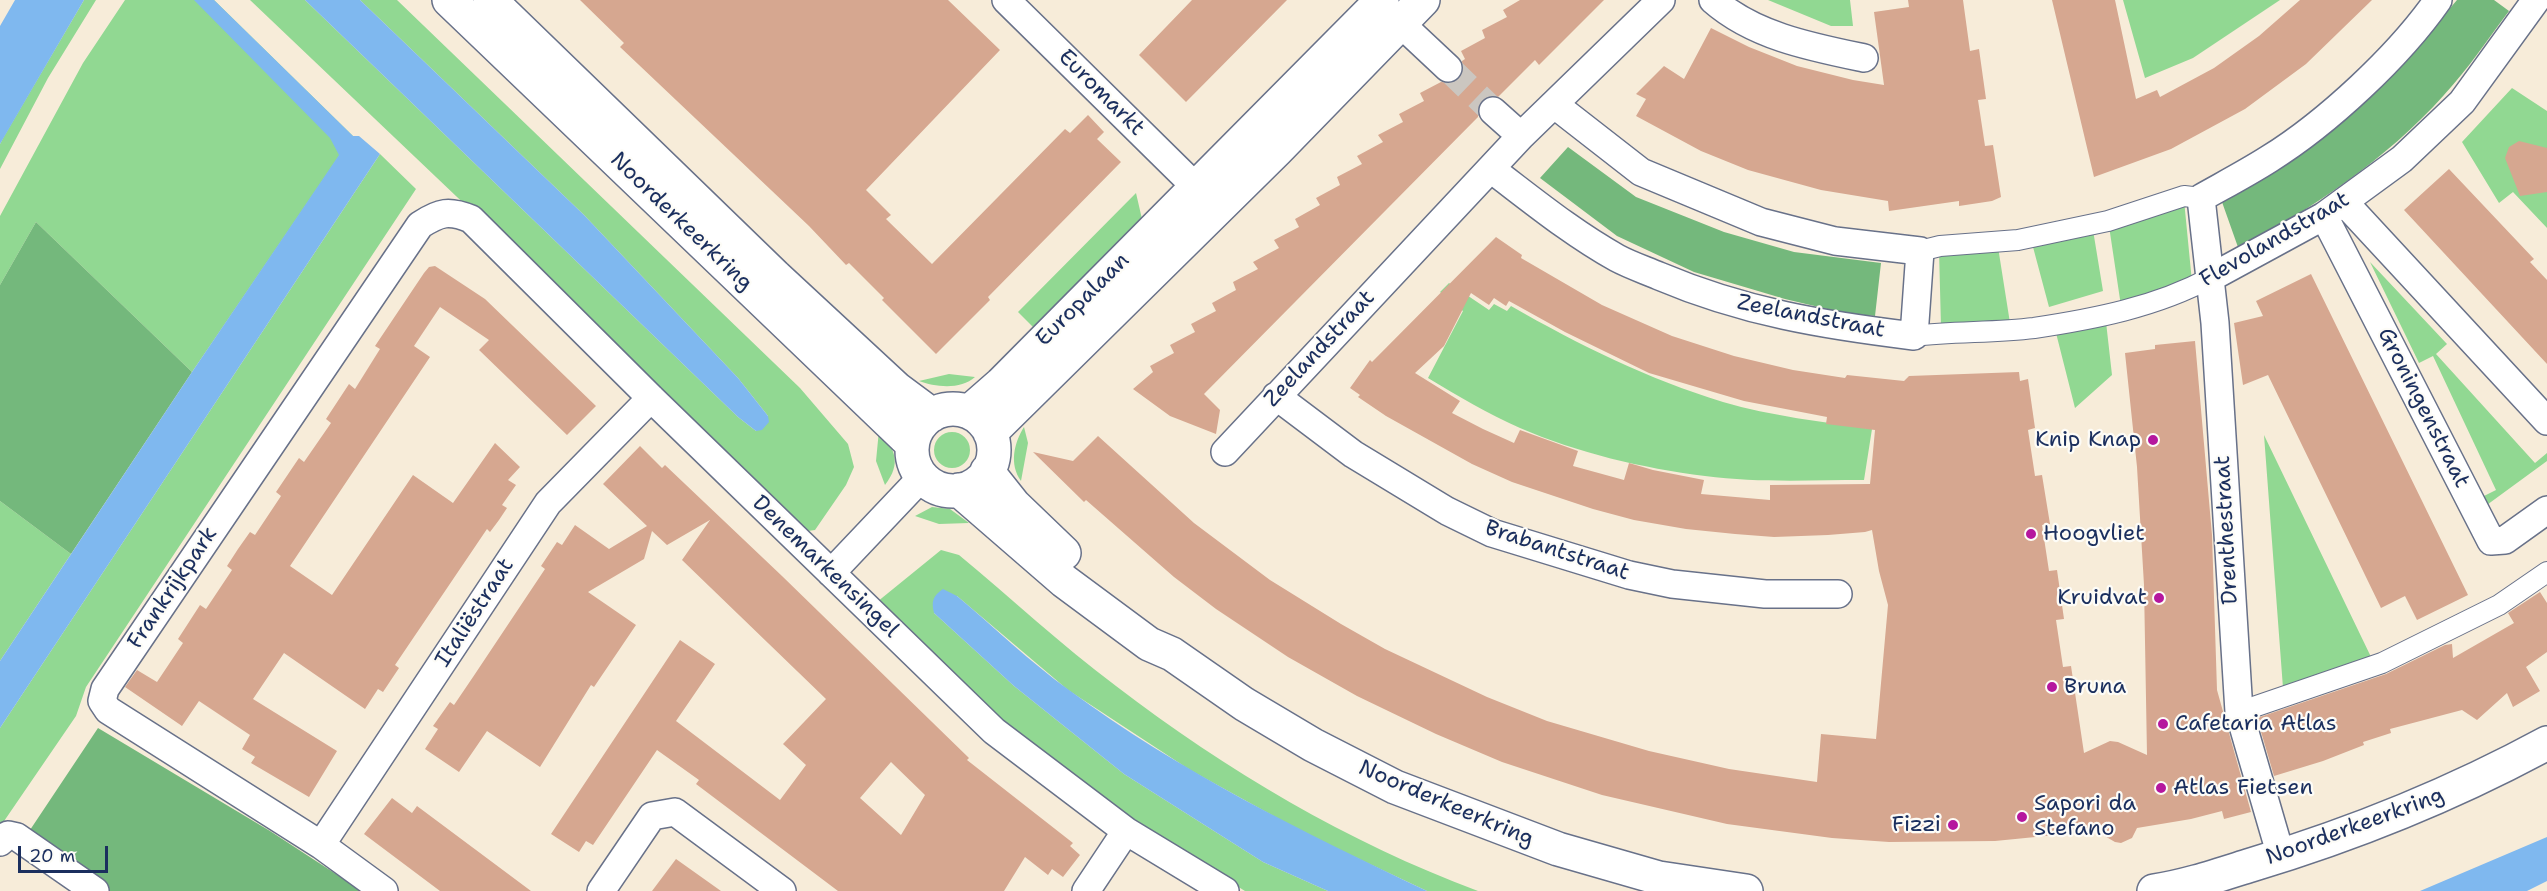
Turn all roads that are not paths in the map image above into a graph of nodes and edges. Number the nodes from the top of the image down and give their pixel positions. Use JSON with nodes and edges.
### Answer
{"nodes":[{"id":1,"x":449,"y":0,"type":"edge"},
{"id":2,"x":490,"y":0,"type":"edge"},
{"id":3,"x":1006,"y":0,"type":"edge"},
{"id":4,"x":1424,"y":0,"type":"edge"},
{"id":5,"x":1661,"y":0,"type":"edge"},
{"id":6,"x":1713,"y":0,"type":"edge"},
{"id":7,"x":2438,"y":0,"type":"edge"},
{"id":8,"x":2536,"y":0,"type":"edge"},
{"id":9,"x":1387,"y":9,"type":"edge"},
{"id":10,"x":1864,"y":58,"type":"dead end"},
{"id":11,"x":1448,"y":68,"type":"tunnel mouth"},
{"id":12,"x":1555,"y":105,"type":"junction"},
{"id":13,"x":1493,"y":111,"type":"tunnel mouth"},
{"id":14,"x":1521,"y":136,"type":"junction"},
{"id":15,"x":1491,"y":169,"type":"junction"},
{"id":16,"x":1207,"y":197,"type":"junction"},
{"id":17,"x":2201,"y":198,"type":"junction"},
{"id":18,"x":2334,"y":209,"type":"junction"},
{"id":19,"x":453,"y":211,"type":"joint"},
{"id":20,"x":1920,"y":251,"type":"junction"},
{"id":21,"x":2210,"y":278,"type":"junction"},
{"id":22,"x":2112,"y":313,"type":"joint"},
{"id":23,"x":1914,"y":336,"type":"junction"},
{"id":24,"x":1276,"y":396,"type":"junction"},
{"id":25,"x":651,"y":398,"type":"junction"},
{"id":26,"x":932,"y":415,"type":"junction"},
{"id":27,"x":2547,"y":421,"type":"edge"},
{"id":28,"x":979,"y":423,"type":"junction"},
{"id":29,"x":912,"y":444,"type":"junction"},
{"id":30,"x":1225,"y":452,"type":"dead end"},
{"id":31,"x":987,"y":471,"type":"junction"},
{"id":32,"x":922,"y":477,"type":"junction"},
{"id":33,"x":959,"y":490,"type":"junction"},
{"id":34,"x":2547,"y":510,"type":"edge"},
{"id":35,"x":2547,"y":572,"type":"edge"},
{"id":36,"x":831,"y":573,"type":"junction"},
{"id":37,"x":1839,"y":594,"type":"dead end"},
{"id":38,"x":1172,"y":654,"type":"junction"},
{"id":39,"x":2239,"y":712,"type":"junction"},
{"id":40,"x":2547,"y":742,"type":"edge"},
{"id":41,"x":1126,"y":831,"type":"junction"},
{"id":42,"x":0,"y":842,"type":"edge"},
{"id":43,"x":321,"y":845,"type":"junction"},
{"id":44,"x":2281,"y":856,"type":"junction"},
{"id":45,"x":1696,"y":888,"type":"edge"},
{"id":46,"x":95,"y":891,"type":"edge"},
{"id":47,"x":384,"y":891,"type":"edge"},
{"id":48,"x":601,"y":891,"type":"edge"},
{"id":49,"x":782,"y":891,"type":"edge"},
{"id":50,"x":1086,"y":891,"type":"edge"},
{"id":51,"x":1225,"y":891,"type":"edge"},
{"id":52,"x":1743,"y":891,"type":"edge"},
{"id":53,"x":2154,"y":891,"type":"edge"}],
"edges":[{"from":1,"to":29,"type":"street","name":"Noorderkeerkring"},
{"from":2,"to":26,"type":"street","name":"Noorderkeerkring"},
{"from":3,"to":16,"type":"street","name":"Euromarkt"},
{"from":4,"to":9,"type":"street","name":"Europalaan"},
{"from":5,"to":12,"type":"street","name":"Zeelandstraat"},
{"from":6,"to":10,"type":"street"},
{"from":7,"to":17,"type":"street"},
{"from":8,"to":18,"type":"street","name":"Flevolandstraat"},
{"from":9,"to":11,"type":"street"},
{"from":9,"to":16,"type":"street","name":"Europalaan"},
{"from":12,"to":14,"type":"street","name":"Zeelandstraat"},
{"from":12,"to":20,"type":"street"},
{"from":13,"to":14,"type":"street"},
{"from":14,"to":15,"type":"street","name":"Zeelandstraat"},
{"from":15,"to":23,"type":"street","name":"Zeelandstraat"},
{"from":15,"to":24,"type":"street","name":"Zeelandstraat"},
{"from":16,"to":28,"type":"street","name":"Europalaan"},
{"from":17,"to":20,"type":"street"},
{"from":17,"to":21,"type":"street","name":"Drenthestraat"},
{"from":18,"to":21,"type":"street","name":"Flevolandstraat"},
{"from":18,"to":27,"type":"street"},
{"from":18,"to":34,"type":"street","name":"Groningenstraat"},
{"from":19,"to":25,"type":"street","name":"Denemarkensingel"},
{"from":19,"to":43,"type":"street","name":"Frankrijkpark"},
{"from":20,"to":23,"type":"street","name":"Zeelandstraat"},
{"from":21,"to":22,"type":"street","name":"Flevolandstraat"},
{"from":21,"to":39,"type":"street","name":"Drenthestraat"},
{"from":22,"to":23,"type":"street","name":"Zeelandstraat"},
{"from":24,"to":30,"type":"street","name":"Zeelandstraat"},
{"from":24,"to":37,"type":"street","name":"Brabantstraat"},
{"from":25,"to":36,"type":"street","name":"Denemarkensingel"},
{"from":25,"to":43,"type":"street","name":"Italiëstraat"},
{"from":26,"to":28,"type":"street"},
{"from":26,"to":29,"type":"street"},
{"from":28,"to":31,"type":"street"},
{"from":29,"to":32,"type":"street"},
{"from":31,"to":33,"type":"street"},
{"from":31,"to":38,"type":"street","name":"Noorderkeerkring"},
{"from":32,"to":33,"type":"street"},
{"from":32,"to":36,"type":"street"},
{"from":33,"to":38,"type":"street","name":"Noorderkeerkring"},
{"from":35,"to":39,"type":"street"},
{"from":36,"to":41,"type":"street","name":"Denemarkensingel"},
{"from":38,"to":45,"type":"street","name":"Noorderkeerkring"},
{"from":39,"to":44,"type":"street","name":"Drenthestraat"},
{"from":40,"to":44,"type":"street","name":"Noorderkeerkring"},
{"from":41,"to":50,"type":"street"},
{"from":41,"to":51,"type":"street","name":"Denemarkensingel"},
{"from":42,"to":46,"type":"street"},
{"from":43,"to":47,"type":"street","name":"Frankrijkpark"},
{"from":44,"to":53,"type":"street","name":"Noorderkeerkring"},
{"from":45,"to":52,"type":"street","name":"Noorderkeerkring"},
{"from":48,"to":49,"type":"street"}]}
